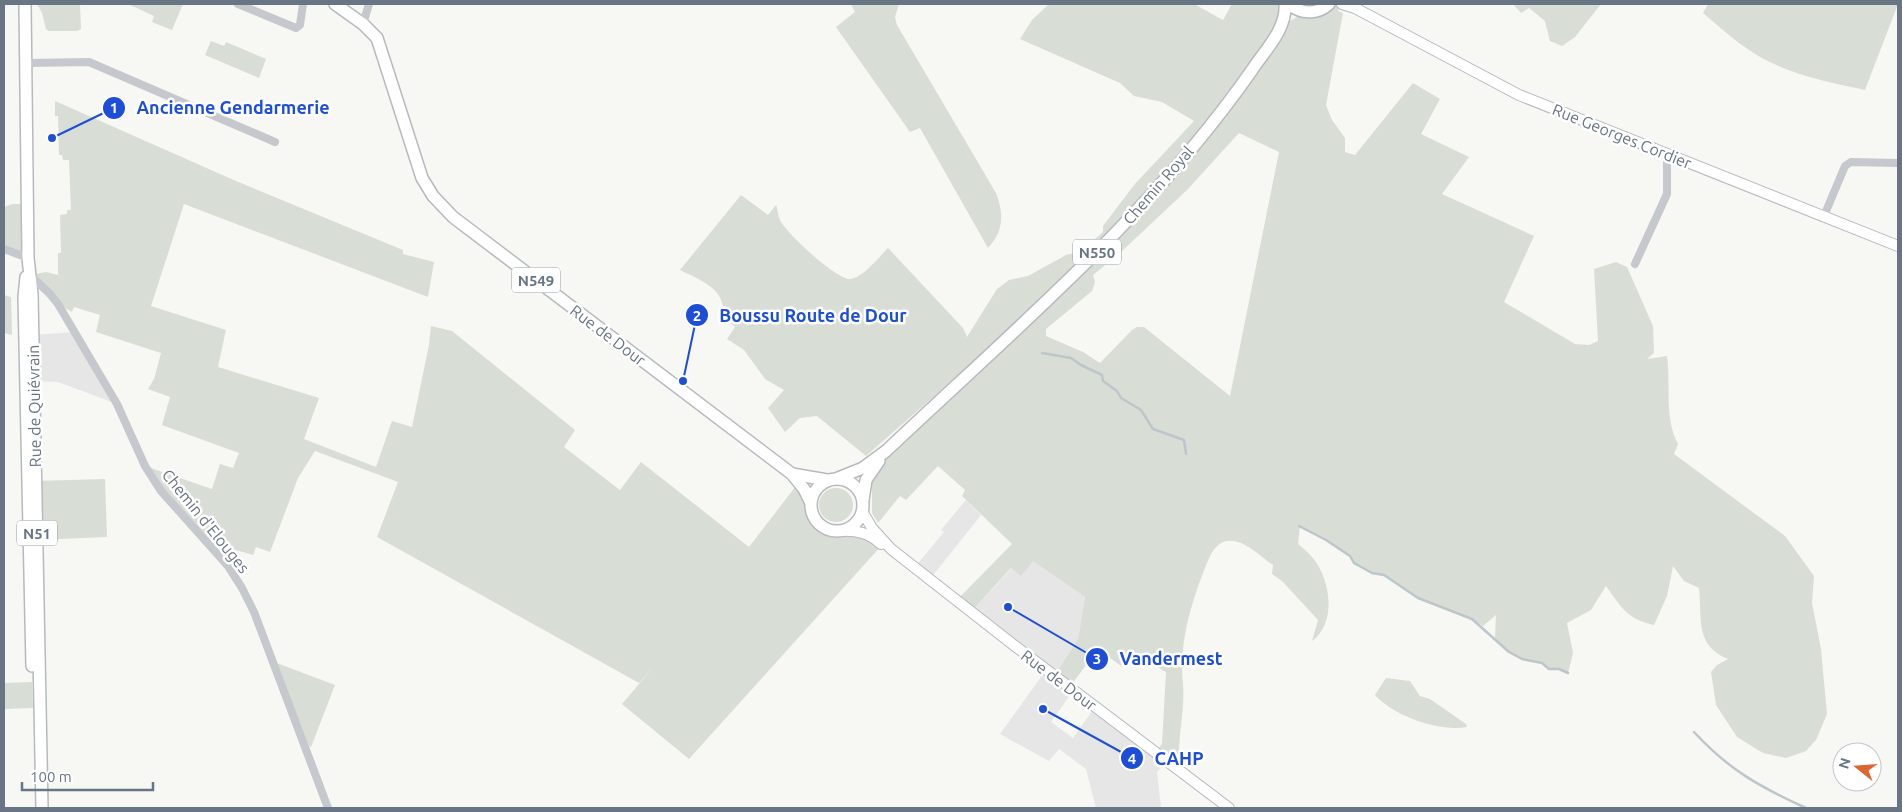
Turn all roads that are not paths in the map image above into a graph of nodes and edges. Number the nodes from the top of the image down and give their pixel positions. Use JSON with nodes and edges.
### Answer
{"nodes":[{"id":1,"x":25,"y":4,"type":"edge"},
{"id":2,"x":238,"y":4,"type":"edge"},
{"id":3,"x":303,"y":4,"type":"edge"},
{"id":4,"x":335,"y":4,"type":"edge"},
{"id":5,"x":369,"y":4,"type":"edge"},
{"id":6,"x":1287,"y":4,"type":"edge"},
{"id":7,"x":1329,"y":4,"type":"edge"},
{"id":8,"x":1342,"y":4,"type":"edge"},
{"id":9,"x":1353,"y":6,"type":"edge"},
{"id":10,"x":1304,"y":12,"type":"junction"},
{"id":11,"x":363,"y":24,"type":"junction"},
{"id":12,"x":1281,"y":28,"type":"junction"},
{"id":13,"x":26,"y":63,"type":"junction"},
{"id":14,"x":275,"y":142,"type":"dead end"},
{"id":15,"x":1667,"y":154,"type":"junction"},
{"id":16,"x":1898,"y":163,"type":"edge"},
{"id":17,"x":1824,"y":216,"type":"junction"},
{"id":18,"x":1898,"y":246,"type":"edge"},
{"id":19,"x":4,"y":249,"type":"edge"},
{"id":20,"x":28,"y":258,"type":"junction"},
{"id":21,"x":1635,"y":264,"type":"dead end"},
{"id":22,"x":28,"y":274,"type":"junction"},
{"id":23,"x":886,"y":451,"type":"junction"},
{"id":24,"x":792,"y":474,"type":"junction"},
{"id":25,"x":832,"y":479,"type":"junction"},
{"id":26,"x":810,"y":501,"type":"junction"},
{"id":27,"x":862,"y":507,"type":"junction"},
{"id":28,"x":841,"y":531,"type":"junction"},
{"id":29,"x":891,"y":549,"type":"junction"},
{"id":30,"x":35,"y":808,"type":"edge"},
{"id":31,"x":42,"y":808,"type":"edge"},
{"id":32,"x":328,"y":808,"type":"edge"},
{"id":33,"x":1229,"y":808,"type":"edge"}],
"edges":[{"from":1,"to":13,"type":"main road","number":"N51"},
{"from":2,"to":3,"type":"street"},
{"from":4,"to":11,"type":"main road","number":"N549"},
{"from":5,"to":11,"type":"street"},
{"from":6,"to":10,"type":"main road"},
{"from":6,"to":12,"type":"main road","name":"Chemin Royal","number":"N550"},
{"from":7,"to":10,"type":"main road","name":"Chemin Royal"},
{"from":8,"to":9,"type":"street","name":"Rue Georges Cordier"},
{"from":9,"to":15,"type":"street","name":"Rue Georges Cordier"},
{"from":10,"to":12,"type":"main road","name":"Chemin Royal","number":"N550"},
{"from":11,"to":24,"type":"main road","name":"Rue de Dour","number":"N549"},
{"from":12,"to":23,"type":"main road","name":"Chemin Royal","number":"N550"},
{"from":13,"to":14,"type":"street"},
{"from":13,"to":20,"type":"main road","number":"N51"},
{"from":15,"to":17,"type":"street","name":"Rue Georges Cordier"},
{"from":15,"to":21,"type":"street"},
{"from":16,"to":17,"type":"street"},
{"from":17,"to":18,"type":"street","name":"Rue Georges Cordier"},
{"from":19,"to":20,"type":"street"},
{"from":20,"to":22,"type":"main road","number":"N51"},
{"from":22,"to":30,"type":"main road","name":"Rue de Quiévrain","number":"N51"},
{"from":22,"to":31,"type":"main road","name":"Rue de Quiévrain","number":"N51"},
{"from":22,"to":32,"type":"street","name":"Chemin d'Elouges"},
{"from":23,"to":25,"type":"main road","name":"Chemin Royal","number":"N550"},
{"from":23,"to":27,"type":"main road","name":"Chemin Royal","number":"N550"},
{"from":24,"to":25,"type":"main road","name":"Rue de Dour"},
{"from":24,"to":26,"type":"main road","name":"Rue de Dour","number":"N549"},
{"from":25,"to":26,"type":"main road"},
{"from":25,"to":27,"type":"main road"},
{"from":26,"to":28,"type":"main road"},
{"from":27,"to":28,"type":"main road"},
{"from":27,"to":29,"type":"street"},
{"from":28,"to":29,"type":"street"},
{"from":29,"to":33,"type":"street","name":"Rue de Dour"}]}
